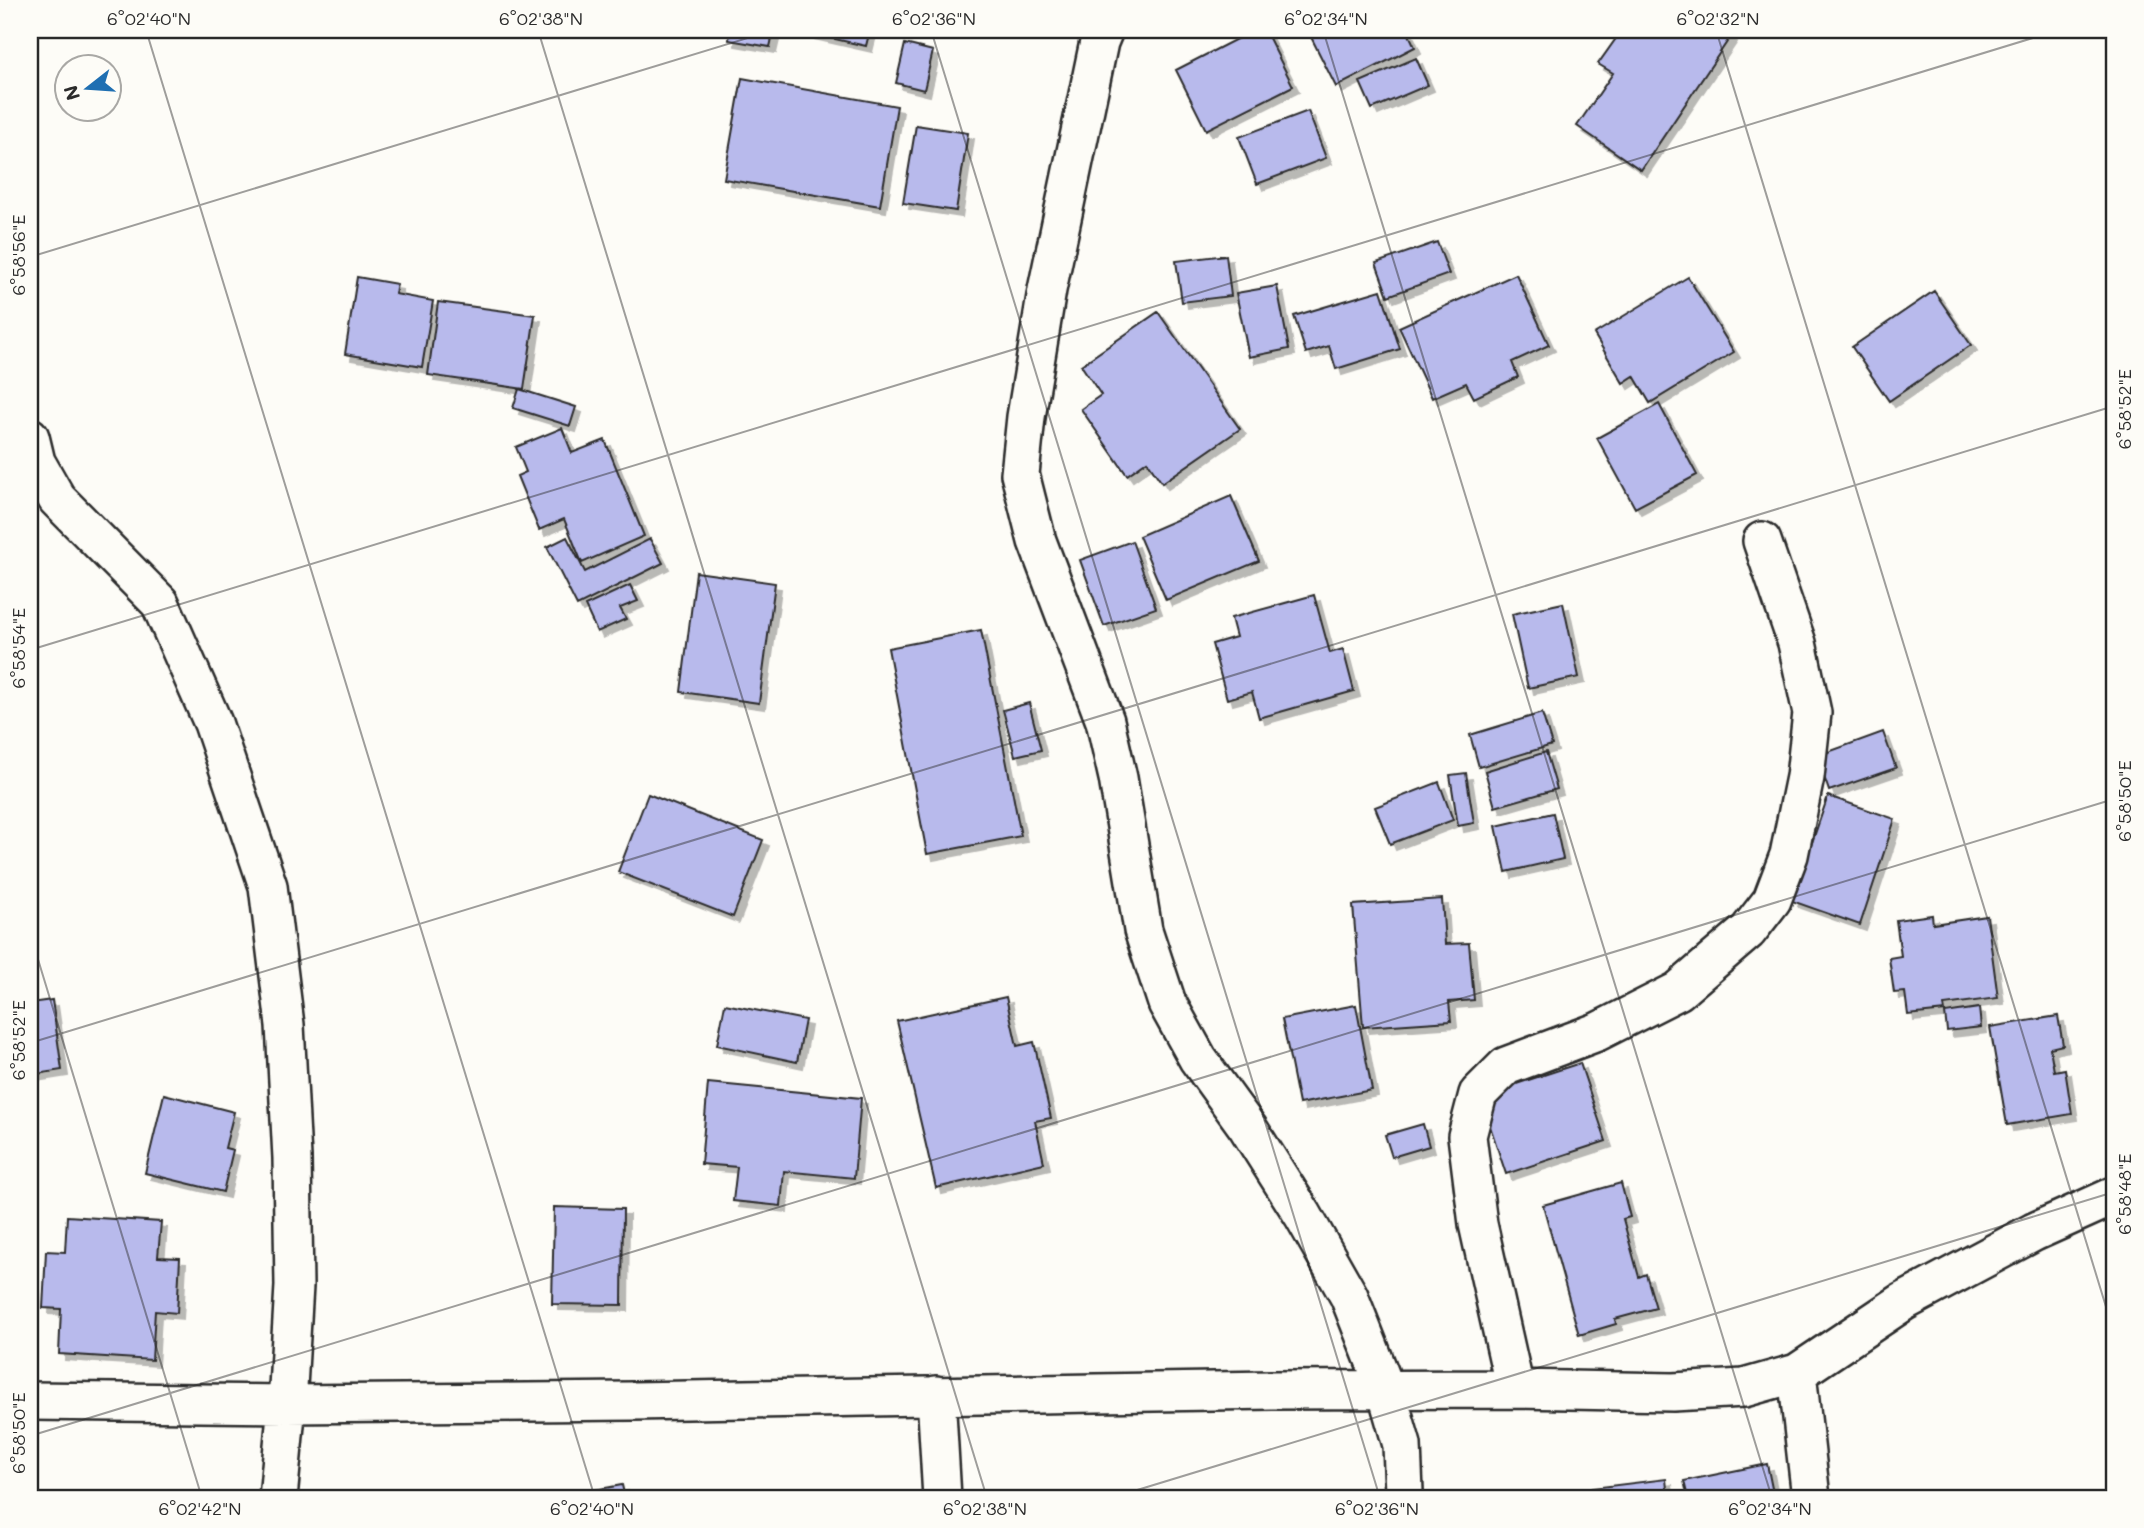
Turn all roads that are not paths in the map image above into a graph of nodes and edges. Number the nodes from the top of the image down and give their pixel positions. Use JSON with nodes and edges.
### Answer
{"nodes":[{"id":1,"x":1104,"y":30,"type":"edge"},
{"id":2,"x":30,"y":437,"type":"edge"},
{"id":3,"x":1762,"y":541,"type":"dead end"},
{"id":4,"x":2114,"y":1196,"type":"edge"},
{"id":5,"x":1797,"y":1373,"type":"junction"},
{"id":6,"x":1515,"y":1389,"type":"junction"},
{"id":7,"x":1386,"y":1390,"type":"junction"},
{"id":8,"x":936,"y":1395,"type":"junction"},
{"id":9,"x":30,"y":1401,"type":"edge"},
{"id":10,"x":288,"y":1404,"type":"junction"},
{"id":11,"x":278,"y":1498,"type":"edge"},
{"id":12,"x":943,"y":1498,"type":"edge"},
{"id":13,"x":1402,"y":1498,"type":"edge"},
{"id":14,"x":1811,"y":1498,"type":"edge"}],
"edges":[{"from":1,"to":7,"type":"street"},
{"from":2,"to":10,"type":"street"},
{"from":3,"to":6,"type":"street"},
{"from":4,"to":5,"type":"street"},
{"from":5,"to":6,"type":"street"},
{"from":5,"to":14,"type":"street"},
{"from":6,"to":7,"type":"street"},
{"from":7,"to":8,"type":"street"},
{"from":7,"to":13,"type":"street"},
{"from":8,"to":10,"type":"street"},
{"from":8,"to":12,"type":"street"},
{"from":9,"to":10,"type":"street"},
{"from":10,"to":11,"type":"street"}]}
